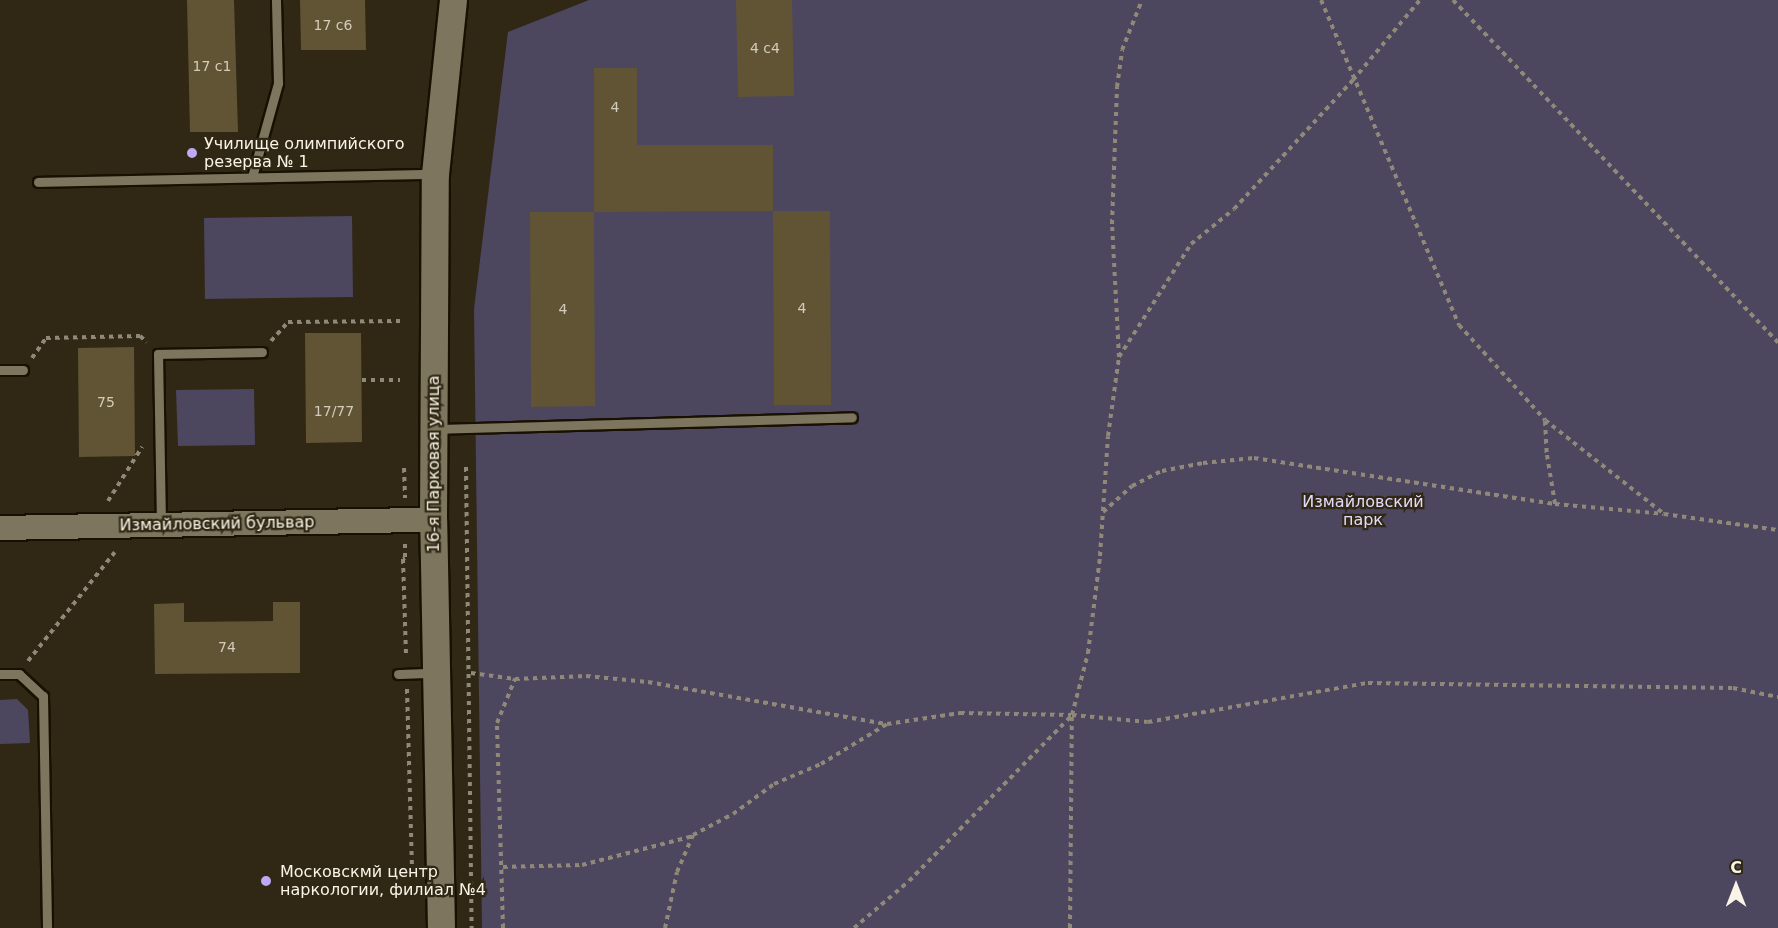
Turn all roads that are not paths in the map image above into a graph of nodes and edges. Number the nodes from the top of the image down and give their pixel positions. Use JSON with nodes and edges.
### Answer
{"nodes":[{"id":1,"x":276,"y":0,"type":"edge"},
{"id":2,"x":453,"y":0,"type":"edge"},
{"id":3,"x":435,"y":174,"type":"junction"},
{"id":4,"x":252,"y":177,"type":"junction"},
{"id":5,"x":38,"y":182,"type":"dead end"},
{"id":6,"x":262,"y":352,"type":"road end"},
{"id":7,"x":0,"y":370,"type":"edge"},
{"id":8,"x":23,"y":370,"type":"road end"},
{"id":9,"x":852,"y":417,"type":"dead end"},
{"id":10,"x":433,"y":429,"type":"junction"},
{"id":11,"x":433,"y":520,"type":"junction"},
{"id":12,"x":161,"y":525,"type":"junction"},
{"id":13,"x":0,"y":528,"type":"edge"},
{"id":14,"x":403,"y":673,"type":"road end"},
{"id":15,"x":437,"y":673,"type":"junction"},
{"id":16,"x":0,"y":674,"type":"edge"},
{"id":17,"x":48,"y":928,"type":"edge"},
{"id":18,"x":441,"y":928,"type":"edge"}],
"edges":[{"from":1,"to":4,"type":"lane"},
{"from":2,"to":3,"type":"main road","name":"16-я Парковая улица"},
{"from":3,"to":4,"type":"lane"},
{"from":3,"to":10,"type":"main road","name":"16-я Парковая улица"},
{"from":4,"to":5,"type":"lane"},
{"from":6,"to":12,"type":"lane"},
{"from":7,"to":8,"type":"lane"},
{"from":9,"to":10,"type":"lane"},
{"from":10,"to":11,"type":"main road","name":"16-я Парковая улица"},
{"from":11,"to":12,"type":"street","name":"Измайловский бульвар"},
{"from":11,"to":15,"type":"main road","name":"16-я Парковая улица"},
{"from":12,"to":13,"type":"street","name":"Измайловский бульвар"},
{"from":14,"to":15,"type":"lane"},
{"from":15,"to":18,"type":"main road","name":"16-я Парковая улица"},
{"from":16,"to":17,"type":"lane"}]}
